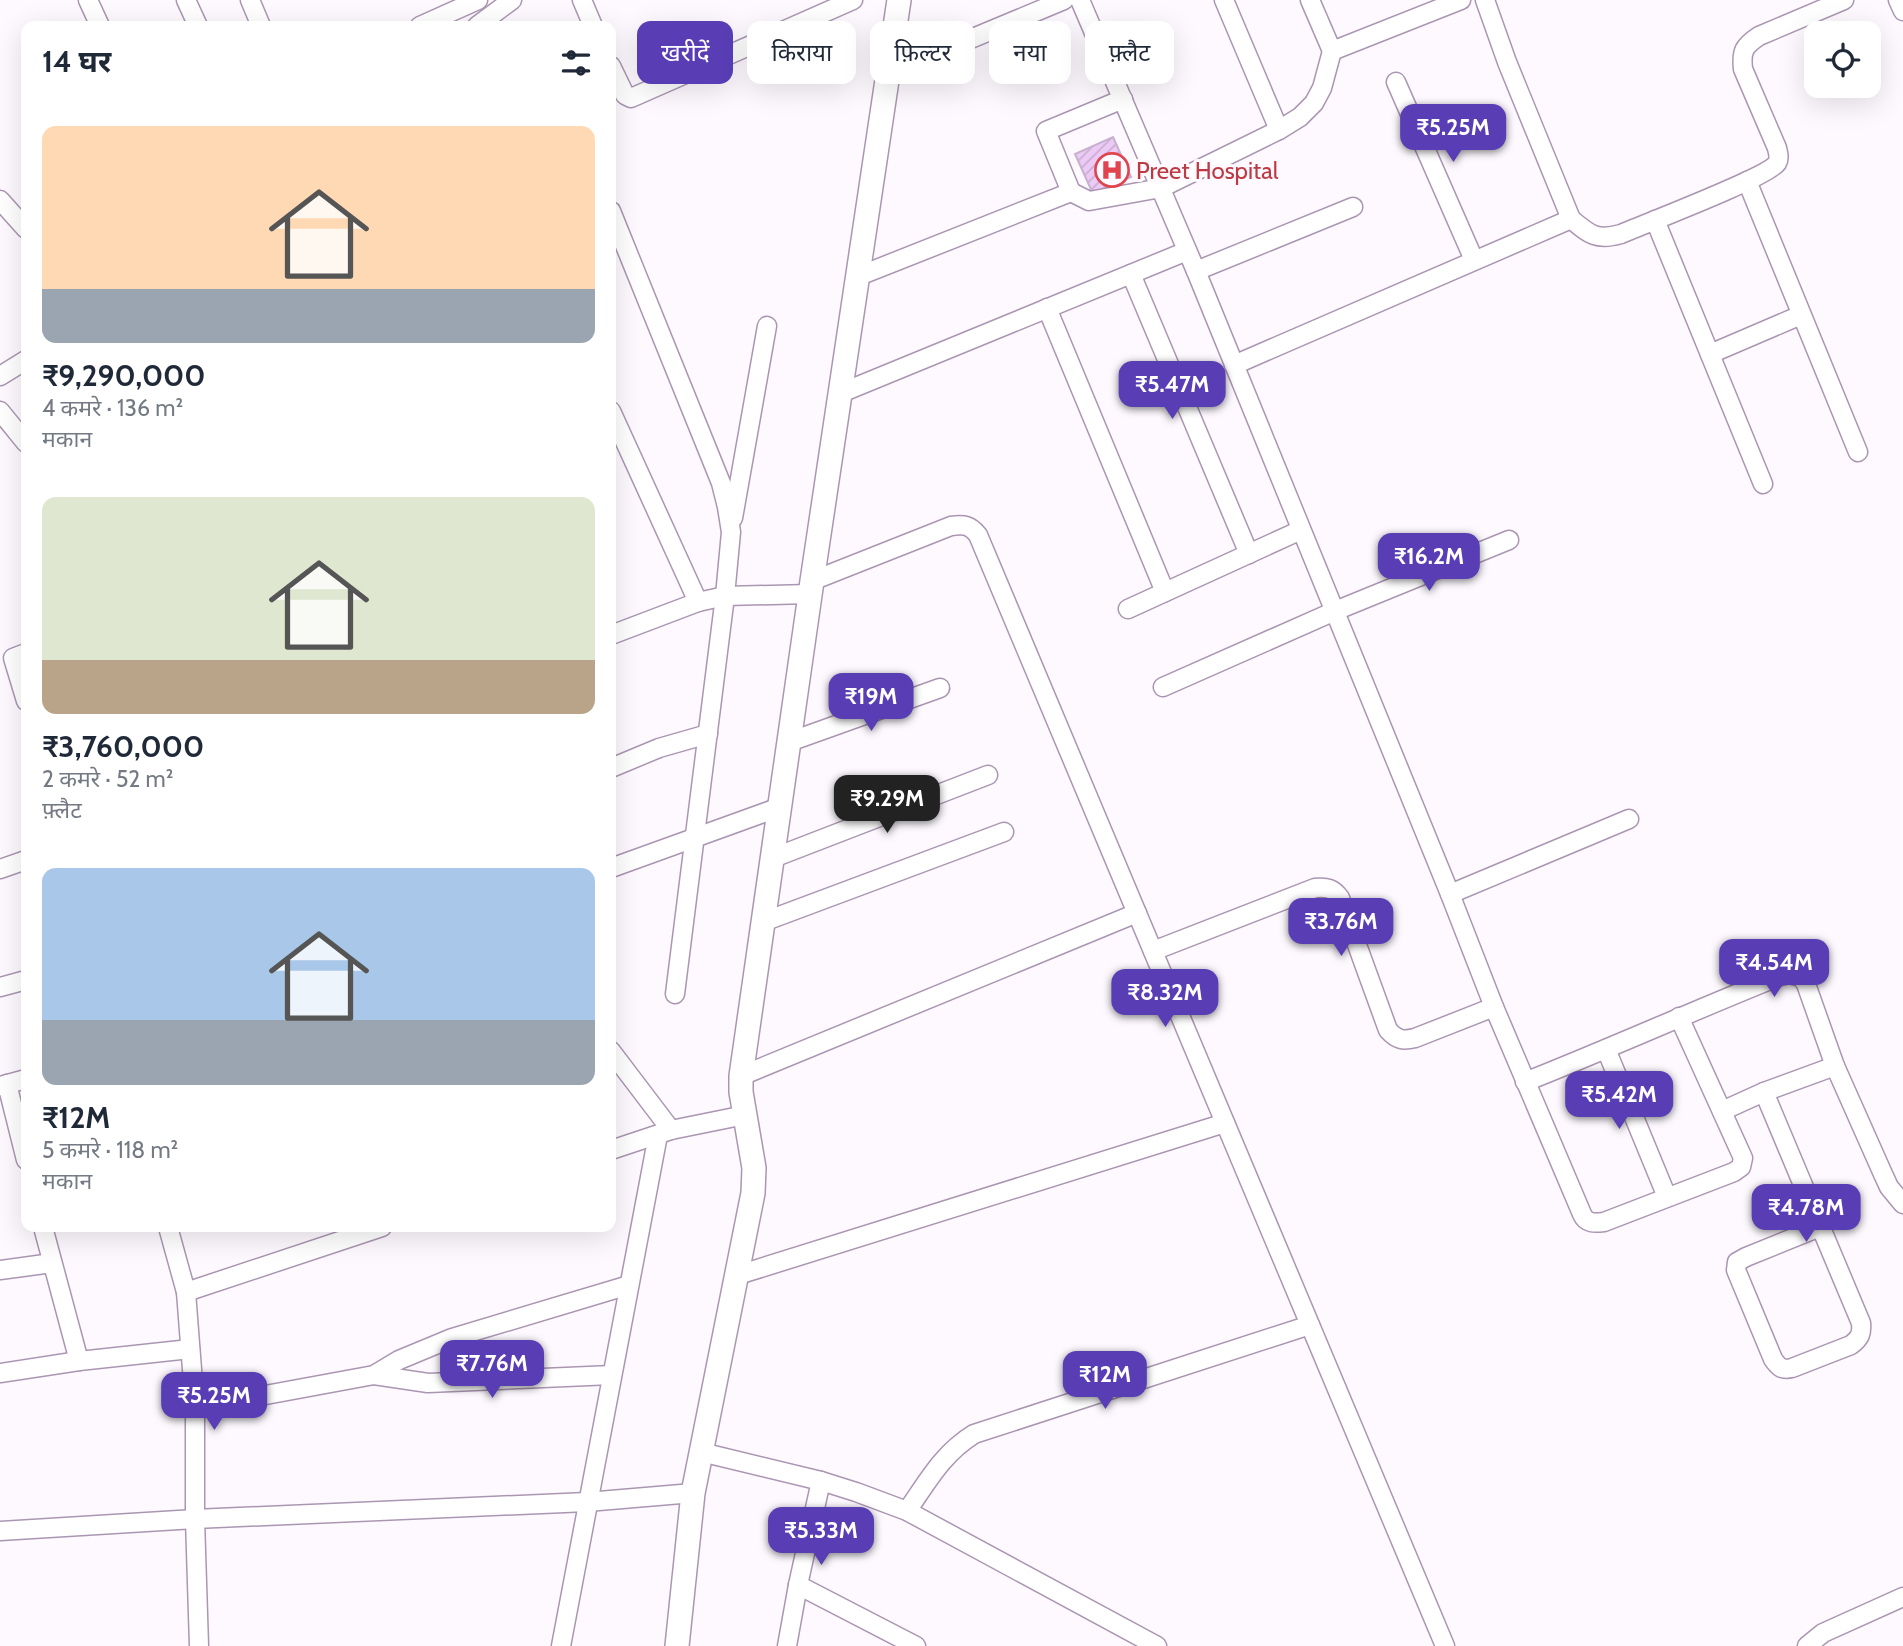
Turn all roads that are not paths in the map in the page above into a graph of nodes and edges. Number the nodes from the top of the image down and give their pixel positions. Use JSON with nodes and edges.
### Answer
{"nodes":[{"id":1,"x":88,"y":0,"type":"edge"},
{"id":2,"x":186,"y":0,"type":"edge"},
{"id":3,"x":250,"y":0,"type":"edge"},
{"id":4,"x":478,"y":0,"type":"edge"},
{"id":5,"x":512,"y":0,"type":"edge"},
{"id":6,"x":582,"y":0,"type":"edge"},
{"id":7,"x":853,"y":0,"type":"edge"},
{"id":8,"x":899,"y":0,"type":"edge"},
{"id":9,"x":1063,"y":0,"type":"edge"},
{"id":10,"x":1080,"y":0,"type":"edge"},
{"id":11,"x":1224,"y":0,"type":"edge"},
{"id":12,"x":1311,"y":0,"type":"edge"},
{"id":13,"x":1461,"y":0,"type":"edge"},
{"id":14,"x":1485,"y":0,"type":"edge"},
{"id":15,"x":1844,"y":0,"type":"edge"},
{"id":16,"x":1898,"y":0,"type":"edge"},
{"id":17,"x":1903,"y":11,"type":"edge"},
{"id":18,"x":98,"y":21,"type":"edge"},
{"id":19,"x":196,"y":21,"type":"edge"},
{"id":20,"x":259,"y":21,"type":"edge"},
{"id":21,"x":430,"y":21,"type":"edge"},
{"id":22,"x":484,"y":21,"type":"edge"},
{"id":23,"x":591,"y":21,"type":"edge"},
{"id":24,"x":896,"y":21,"type":"edge"},
{"id":25,"x":975,"y":37,"type":"edge"},
{"id":26,"x":1332,"y":51,"type":"junction"},
{"id":27,"x":616,"y":76,"type":"edge"},
{"id":28,"x":1396,"y":82,"type":"dead end"},
{"id":29,"x":887,"y":84,"type":"edge"},
{"id":30,"x":1123,"y":99,"type":"junction"},
{"id":31,"x":1279,"y":130,"type":"junction"},
{"id":32,"x":1746,"y":181,"type":"junction"},
{"id":33,"x":1161,"y":188,"type":"junction"},
{"id":34,"x":1071,"y":192,"type":"junction"},
{"id":35,"x":0,"y":200,"type":"edge"},
{"id":36,"x":1353,"y":208,"type":"dead end"},
{"id":37,"x":1571,"y":219,"type":"junction"},
{"id":38,"x":1655,"y":220,"type":"junction"},
{"id":39,"x":21,"y":223,"type":"edge"},
{"id":40,"x":616,"y":223,"type":"edge"},
{"id":41,"x":1188,"y":251,"type":"junction"},
{"id":42,"x":1474,"y":260,"type":"junction"},
{"id":43,"x":1196,"y":271,"type":"junction"},
{"id":44,"x":1131,"y":274,"type":"junction"},
{"id":45,"x":859,"y":276,"type":"junction"},
{"id":46,"x":1047,"y":308,"type":"junction"},
{"id":47,"x":1801,"y":315,"type":"junction"},
{"id":48,"x":767,"y":326,"type":"dead end"},
{"id":49,"x":1710,"y":354,"type":"junction"},
{"id":50,"x":1234,"y":365,"type":"junction"},
{"id":51,"x":841,"y":393,"type":"junction"},
{"id":52,"x":0,"y":411,"type":"edge"},
{"id":53,"x":616,"y":422,"type":"edge"},
{"id":54,"x":21,"y":437,"type":"edge"},
{"id":55,"x":1858,"y":452,"type":"dead end"},
{"id":56,"x":1763,"y":484,"type":"dead end"},
{"id":57,"x":1301,"y":530,"type":"junction"},
{"id":58,"x":731,"y":532,"type":"junction"},
{"id":59,"x":1509,"y":540,"type":"dead end"},
{"id":60,"x":1248,"y":554,"type":"junction"},
{"id":61,"x":811,"y":587,"type":"junction"},
{"id":62,"x":1165,"y":592,"type":"junction"},
{"id":63,"x":725,"y":596,"type":"junction"},
{"id":64,"x":698,"y":602,"type":"junction"},
{"id":65,"x":1128,"y":609,"type":"dead end"},
{"id":66,"x":1335,"y":611,"type":"junction"},
{"id":67,"x":616,"y":633,"type":"edge"},
{"id":68,"x":21,"y":655,"type":"edge"},
{"id":69,"x":21,"y":684,"type":"edge"},
{"id":70,"x":1163,"y":687,"type":"dead end"},
{"id":71,"x":940,"y":688,"type":"dead end"},
{"id":72,"x":708,"y":734,"type":"junction"},
{"id":73,"x":789,"y":742,"type":"junction"},
{"id":74,"x":616,"y":766,"type":"edge"},
{"id":75,"x":989,"y":775,"type":"dead end"},
{"id":76,"x":780,"y":807,"type":"junction"},
{"id":77,"x":1629,"y":819,"type":"dead end"},
{"id":78,"x":1004,"y":831,"type":"dead end"},
{"id":79,"x":695,"y":838,"type":"junction"},
{"id":80,"x":773,"y":858,"type":"junction"},
{"id":81,"x":21,"y":862,"type":"edge"},
{"id":82,"x":616,"y":866,"type":"edge"},
{"id":83,"x":0,"y":869,"type":"edge"},
{"id":84,"x":1450,"y":894,"type":"junction"},
{"id":85,"x":1137,"y":913,"type":"junction"},
{"id":86,"x":764,"y":922,"type":"junction"},
{"id":87,"x":1153,"y":951,"type":"junction"},
{"id":88,"x":21,"y":982,"type":"edge"},
{"id":89,"x":0,"y":988,"type":"edge"},
{"id":90,"x":675,"y":994,"type":"dead end"},
{"id":91,"x":1494,"y":1007,"type":"junction"},
{"id":92,"x":1679,"y":1017,"type":"junction"},
{"id":93,"x":1606,"y":1049,"type":"junction"},
{"id":94,"x":616,"y":1059,"type":"edge"},
{"id":95,"x":1835,"y":1066,"type":"junction"},
{"id":96,"x":741,"y":1076,"type":"junction"},
{"id":97,"x":21,"y":1080,"type":"edge"},
{"id":98,"x":1525,"y":1082,"type":"junction"},
{"id":99,"x":4,"y":1085,"type":"edge"},
{"id":100,"x":1764,"y":1093,"type":"junction"},
{"id":101,"x":1721,"y":1111,"type":"junction"},
{"id":102,"x":745,"y":1115,"type":"junction"},
{"id":103,"x":1225,"y":1123,"type":"junction"},
{"id":104,"x":665,"y":1133,"type":"junction"},
{"id":105,"x":21,"y":1143,"type":"edge"},
{"id":106,"x":616,"y":1148,"type":"edge"},
{"id":107,"x":1667,"y":1197,"type":"junction"},
{"id":108,"x":1903,"y":1204,"type":"edge"},
{"id":109,"x":1820,"y":1227,"type":"junction"},
{"id":110,"x":44,"y":1232,"type":"edge"},
{"id":111,"x":169,"y":1232,"type":"edge"},
{"id":112,"x":367,"y":1232,"type":"edge"},
{"id":113,"x":52,"y":1263,"type":"junction"},
{"id":114,"x":0,"y":1270,"type":"edge"},
{"id":115,"x":737,"y":1275,"type":"junction"},
{"id":116,"x":629,"y":1285,"type":"junction"},
{"id":117,"x":186,"y":1292,"type":"junction"},
{"id":118,"x":1310,"y":1325,"type":"junction"},
{"id":119,"x":190,"y":1349,"type":"junction"},
{"id":120,"x":79,"y":1362,"type":"junction"},
{"id":121,"x":0,"y":1373,"type":"edge"},
{"id":122,"x":374,"y":1374,"type":"junction"},
{"id":123,"x":612,"y":1376,"type":"junction"},
{"id":124,"x":195,"y":1408,"type":"junction"},
{"id":125,"x":701,"y":1452,"type":"junction"},
{"id":126,"x":821,"y":1481,"type":"junction"},
{"id":127,"x":693,"y":1493,"type":"junction"},
{"id":128,"x":587,"y":1502,"type":"junction"},
{"id":129,"x":907,"y":1511,"type":"junction"},
{"id":130,"x":195,"y":1519,"type":"junction"},
{"id":131,"x":0,"y":1531,"type":"edge"},
{"id":132,"x":798,"y":1585,"type":"junction"},
{"id":133,"x":1903,"y":1597,"type":"edge"},
{"id":134,"x":199,"y":1646,"type":"edge"},
{"id":135,"x":561,"y":1646,"type":"edge"},
{"id":136,"x":677,"y":1646,"type":"edge"},
{"id":137,"x":787,"y":1646,"type":"edge"},
{"id":138,"x":916,"y":1646,"type":"edge"},
{"id":139,"x":1157,"y":1646,"type":"edge"},
{"id":140,"x":1446,"y":1646,"type":"edge"},
{"id":141,"x":1807,"y":1646,"type":"edge"}],
"edges":[{"from":1,"to":18,"type":"street"},
{"from":2,"to":19,"type":"street"},
{"from":3,"to":20,"type":"street"},
{"from":4,"to":21,"type":"street"},
{"from":5,"to":22,"type":"street"},
{"from":6,"to":23,"type":"street"},
{"from":7,"to":27,"type":"street"},
{"from":8,"to":24,"type":"street"},
{"from":9,"to":25,"type":"street"},
{"from":10,"to":30,"type":"street"},
{"from":11,"to":31,"type":"street"},
{"from":12,"to":26,"type":"street"},
{"from":13,"to":26,"type":"street"},
{"from":14,"to":37,"type":"street"},
{"from":15,"to":32,"type":"street"},
{"from":16,"to":17,"type":"street"},
{"from":26,"to":31,"type":"street"},
{"from":28,"to":42,"type":"street"},
{"from":29,"to":45,"type":"street"},
{"from":30,"to":33,"type":"street"},
{"from":30,"to":34,"type":"street"},
{"from":31,"to":33,"type":"street"},
{"from":32,"to":38,"type":"street"},
{"from":32,"to":47,"type":"street"},
{"from":33,"to":34,"type":"street"},
{"from":33,"to":41,"type":"street"},
{"from":34,"to":45,"type":"street"},
{"from":35,"to":39,"type":"street"},
{"from":36,"to":43,"type":"street"},
{"from":37,"to":38,"type":"street"},
{"from":37,"to":42,"type":"street"},
{"from":38,"to":49,"type":"street"},
{"from":40,"to":58,"type":"street"},
{"from":41,"to":43,"type":"street"},
{"from":41,"to":44,"type":"street"},
{"from":42,"to":50,"type":"street"},
{"from":43,"to":50,"type":"street"},
{"from":44,"to":46,"type":"street"},
{"from":44,"to":60,"type":"street"},
{"from":45,"to":51,"type":"street"},
{"from":46,"to":51,"type":"street"},
{"from":46,"to":62,"type":"street"},
{"from":47,"to":49,"type":"street"},
{"from":47,"to":55,"type":"street"},
{"from":48,"to":58,"type":"street"},
{"from":49,"to":56,"type":"street"},
{"from":50,"to":57,"type":"street"},
{"from":51,"to":61,"type":"street"},
{"from":52,"to":54,"type":"street"},
{"from":53,"to":64,"type":"street"},
{"from":57,"to":60,"type":"street"},
{"from":57,"to":66,"type":"street"},
{"from":58,"to":63,"type":"street"},
{"from":59,"to":66,"type":"street"},
{"from":60,"to":62,"type":"street"},
{"from":61,"to":63,"type":"street"},
{"from":61,"to":73,"type":"street"},
{"from":61,"to":85,"type":"street"},
{"from":62,"to":65,"type":"street"},
{"from":63,"to":64,"type":"street"},
{"from":63,"to":72,"type":"street"},
{"from":64,"to":67,"type":"street"},
{"from":66,"to":70,"type":"street"},
{"from":66,"to":84,"type":"street"},
{"from":68,"to":69,"type":"street"},
{"from":71,"to":73,"type":"street"},
{"from":72,"to":74,"type":"street"},
{"from":72,"to":79,"type":"street"},
{"from":73,"to":76,"type":"street"},
{"from":75,"to":80,"type":"street"},
{"from":76,"to":79,"type":"street"},
{"from":76,"to":80,"type":"street"},
{"from":77,"to":84,"type":"street"},
{"from":78,"to":86,"type":"street"},
{"from":79,"to":82,"type":"street"},
{"from":79,"to":90,"type":"street"},
{"from":80,"to":86,"type":"street"},
{"from":81,"to":83,"type":"street"},
{"from":84,"to":91,"type":"street"},
{"from":85,"to":87,"type":"street"},
{"from":85,"to":96,"type":"street"},
{"from":86,"to":96,"type":"street"},
{"from":87,"to":91,"type":"street"},
{"from":87,"to":103,"type":"street"},
{"from":88,"to":89,"type":"street"},
{"from":91,"to":98,"type":"street"},
{"from":92,"to":93,"type":"street"},
{"from":92,"to":95,"type":"street"},
{"from":92,"to":101,"type":"street"},
{"from":93,"to":98,"type":"street"},
{"from":93,"to":107,"type":"street"},
{"from":94,"to":104,"type":"street"},
{"from":95,"to":100,"type":"street"},
{"from":95,"to":108,"type":"street"},
{"from":96,"to":102,"type":"street"},
{"from":97,"to":99,"type":"street"},
{"from":98,"to":107,"type":"street"},
{"from":99,"to":105,"type":"street"},
{"from":100,"to":101,"type":"street"},
{"from":100,"to":109,"type":"street"},
{"from":101,"to":107,"type":"street"},
{"from":102,"to":104,"type":"street"},
{"from":102,"to":115,"type":"street"},
{"from":103,"to":115,"type":"street"},
{"from":103,"to":118,"type":"street"},
{"from":104,"to":106,"type":"street"},
{"from":104,"to":116,"type":"street"},
{"from":109,"to":109,"type":"street"},
{"from":110,"to":113,"type":"street"},
{"from":111,"to":117,"type":"street"},
{"from":112,"to":117,"type":"street"},
{"from":113,"to":114,"type":"street"},
{"from":113,"to":120,"type":"street"},
{"from":115,"to":125,"type":"street"},
{"from":116,"to":122,"type":"street"},
{"from":116,"to":123,"type":"street"},
{"from":117,"to":119,"type":"street"},
{"from":118,"to":129,"type":"street"},
{"from":118,"to":140,"type":"street"},
{"from":119,"to":120,"type":"street"},
{"from":119,"to":124,"type":"street"},
{"from":120,"to":121,"type":"street"},
{"from":122,"to":123,"type":"street"},
{"from":122,"to":124,"type":"street"},
{"from":123,"to":128,"type":"street"},
{"from":124,"to":130,"type":"street"},
{"from":125,"to":126,"type":"street"},
{"from":125,"to":127,"type":"street"},
{"from":126,"to":129,"type":"street"},
{"from":126,"to":132,"type":"street"},
{"from":127,"to":128,"type":"street"},
{"from":127,"to":136,"type":"street"},
{"from":128,"to":130,"type":"street"},
{"from":128,"to":135,"type":"street"},
{"from":129,"to":139,"type":"street"},
{"from":130,"to":131,"type":"street"},
{"from":130,"to":134,"type":"street"},
{"from":132,"to":137,"type":"street"},
{"from":132,"to":138,"type":"street"},
{"from":133,"to":141,"type":"street"}]}
